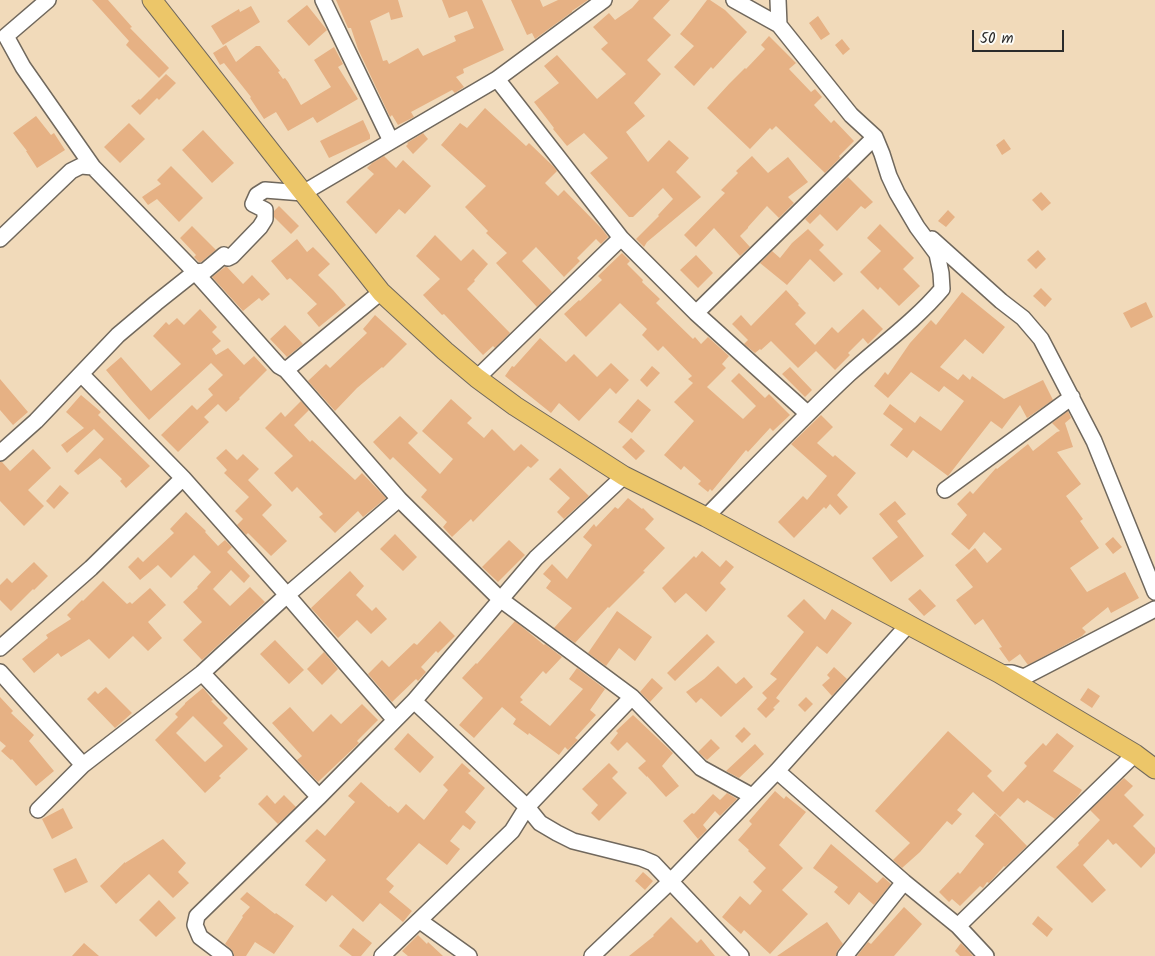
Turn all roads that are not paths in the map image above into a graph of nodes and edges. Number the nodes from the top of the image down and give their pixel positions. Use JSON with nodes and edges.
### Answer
{"nodes":[{"id":1,"x":48,"y":0,"type":"edge"},
{"id":2,"x":152,"y":0,"type":"edge"},
{"id":3,"x":323,"y":0,"type":"edge"},
{"id":4,"x":604,"y":0,"type":"edge"},
{"id":5,"x":734,"y":0,"type":"edge"},
{"id":6,"x":778,"y":0,"type":"edge"},
{"id":7,"x":779,"y":25,"type":"junction"},
{"id":8,"x":497,"y":79,"type":"junction"},
{"id":9,"x":875,"y":137,"type":"junction"},
{"id":10,"x":391,"y":141,"type":"junction"},
{"id":11,"x":93,"y":167,"type":"junction"},
{"id":12,"x":303,"y":193,"type":"junction"},
{"id":13,"x":918,"y":227,"type":"junction"},
{"id":14,"x":621,"y":238,"type":"junction"},
{"id":15,"x":0,"y":239,"type":"edge"},
{"id":16,"x":194,"y":272,"type":"junction"},
{"id":17,"x":381,"y":292,"type":"junction"},
{"id":18,"x":696,"y":312,"type":"junction"},
{"id":19,"x":286,"y":370,"type":"junction"},
{"id":20,"x":82,"y":374,"type":"junction"},
{"id":21,"x":477,"y":378,"type":"junction"},
{"id":22,"x":1072,"y":398,"type":"junction"},
{"id":23,"x":807,"y":413,"type":"junction"},
{"id":24,"x":0,"y":453,"type":"edge"},
{"id":25,"x":624,"y":476,"type":"junction"},
{"id":26,"x":183,"y":478,"type":"junction"},
{"id":27,"x":944,"y":490,"type":"dead end"},
{"id":28,"x":399,"y":499,"type":"junction"},
{"id":29,"x":706,"y":517,"type":"junction"},
{"id":30,"x":1155,"y":592,"type":"edge"},
{"id":31,"x":287,"y":595,"type":"junction"},
{"id":32,"x":500,"y":599,"type":"junction"},
{"id":33,"x":1155,"y":610,"type":"edge"},
{"id":34,"x":908,"y":624,"type":"junction"},
{"id":35,"x":0,"y":648,"type":"edge"},
{"id":36,"x":0,"y":672,"type":"edge"},
{"id":37,"x":202,"y":672,"type":"junction"},
{"id":38,"x":999,"y":673,"type":"junction"},
{"id":39,"x":632,"y":697,"type":"junction"},
{"id":40,"x":414,"y":701,"type":"junction"},
{"id":41,"x":395,"y":720,"type":"junction"},
{"id":42,"x":1135,"y":754,"type":"junction"},
{"id":43,"x":83,"y":765,"type":"junction"},
{"id":44,"x":1155,"y":769,"type":"edge"},
{"id":45,"x":777,"y":771,"type":"junction"},
{"id":46,"x":752,"y":796,"type":"junction"},
{"id":47,"x":320,"y":797,"type":"junction"},
{"id":48,"x":527,"y":807,"type":"junction"},
{"id":49,"x":38,"y":810,"type":"dead end"},
{"id":50,"x":671,"y":881,"type":"junction"},
{"id":51,"x":904,"y":882,"type":"junction"},
{"id":52,"x":420,"y":921,"type":"junction"},
{"id":53,"x":958,"y":926,"type":"junction"},
{"id":54,"x":224,"y":956,"type":"edge"},
{"id":55,"x":382,"y":956,"type":"edge"},
{"id":56,"x":470,"y":956,"type":"edge"},
{"id":57,"x":592,"y":956,"type":"edge"},
{"id":58,"x":741,"y":956,"type":"edge"},
{"id":59,"x":845,"y":956,"type":"edge"},
{"id":60,"x":986,"y":956,"type":"edge"}],
"edges":[{"from":1,"to":11,"type":"street"},
{"from":2,"to":12,"type":"main road"},
{"from":3,"to":10,"type":"street"},
{"from":4,"to":8,"type":"street"},
{"from":5,"to":7,"type":"street"},
{"from":6,"to":7,"type":"street"},
{"from":7,"to":9,"type":"street"},
{"from":8,"to":10,"type":"street"},
{"from":8,"to":14,"type":"street"},
{"from":9,"to":13,"type":"street"},
{"from":9,"to":18,"type":"street"},
{"from":10,"to":12,"type":"street"},
{"from":11,"to":15,"type":"street"},
{"from":11,"to":16,"type":"street"},
{"from":12,"to":16,"type":"street"},
{"from":12,"to":17,"type":"main road"},
{"from":13,"to":22,"type":"street"},
{"from":13,"to":23,"type":"street"},
{"from":14,"to":18,"type":"street"},
{"from":14,"to":21,"type":"street"},
{"from":16,"to":19,"type":"street"},
{"from":16,"to":20,"type":"street"},
{"from":17,"to":19,"type":"street"},
{"from":17,"to":21,"type":"main road"},
{"from":18,"to":23,"type":"street"},
{"from":19,"to":28,"type":"street"},
{"from":20,"to":24,"type":"street"},
{"from":20,"to":26,"type":"street"},
{"from":21,"to":25,"type":"main road"},
{"from":22,"to":27,"type":"street"},
{"from":22,"to":30,"type":"street"},
{"from":23,"to":29,"type":"street"},
{"from":25,"to":29,"type":"main road"},
{"from":25,"to":32,"type":"street"},
{"from":26,"to":31,"type":"street"},
{"from":26,"to":35,"type":"street"},
{"from":28,"to":31,"type":"street"},
{"from":28,"to":32,"type":"street"},
{"from":29,"to":34,"type":"main road"},
{"from":31,"to":37,"type":"street"},
{"from":31,"to":41,"type":"street"},
{"from":32,"to":39,"type":"street"},
{"from":32,"to":40,"type":"street"},
{"from":33,"to":38,"type":"street"},
{"from":34,"to":38,"type":"main road"},
{"from":34,"to":45,"type":"street"},
{"from":36,"to":43,"type":"street"},
{"from":37,"to":43,"type":"street"},
{"from":37,"to":47,"type":"street"},
{"from":38,"to":42,"type":"main road"},
{"from":39,"to":46,"type":"street"},
{"from":39,"to":48,"type":"street"},
{"from":40,"to":41,"type":"street"},
{"from":40,"to":48,"type":"street"},
{"from":41,"to":47,"type":"street"},
{"from":42,"to":44,"type":"main road"},
{"from":42,"to":53,"type":"street"},
{"from":43,"to":49,"type":"street"},
{"from":45,"to":46,"type":"street"},
{"from":45,"to":51,"type":"street"},
{"from":46,"to":50,"type":"street"},
{"from":47,"to":54,"type":"street"},
{"from":48,"to":50,"type":"street"},
{"from":48,"to":52,"type":"street"},
{"from":50,"to":57,"type":"street"},
{"from":50,"to":58,"type":"street"},
{"from":51,"to":53,"type":"street"},
{"from":51,"to":59,"type":"street"},
{"from":52,"to":55,"type":"street"},
{"from":52,"to":56,"type":"street"},
{"from":53,"to":60,"type":"street"}]}
